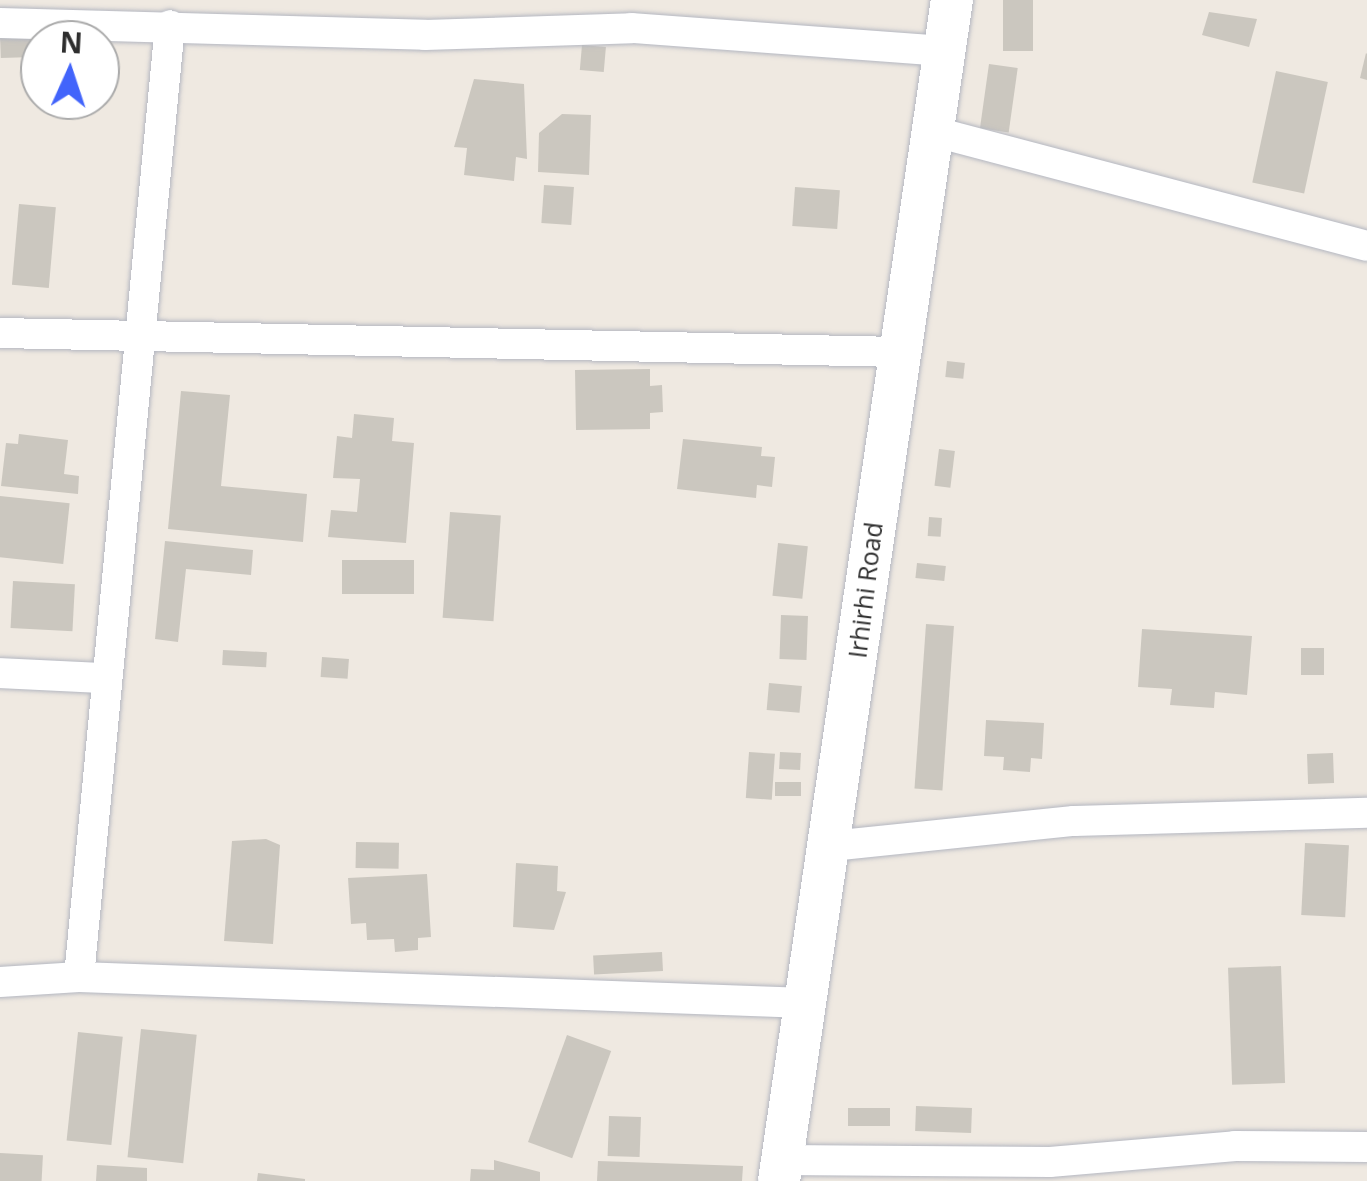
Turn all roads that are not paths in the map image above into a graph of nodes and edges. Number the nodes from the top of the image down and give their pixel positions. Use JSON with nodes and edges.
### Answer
{"nodes":[{"id":1,"x":952,"y":0,"type":"edge"},
{"id":2,"x":0,"y":23,"type":"edge"},
{"id":3,"x":170,"y":25,"type":"junction"},
{"id":4,"x":946,"y":51,"type":"junction"},
{"id":5,"x":928,"y":130,"type":"junction"},
{"id":6,"x":1367,"y":246,"type":"edge"},
{"id":7,"x":0,"y":333,"type":"edge"},
{"id":8,"x":136,"y":336,"type":"junction"},
{"id":9,"x":896,"y":352,"type":"junction"},
{"id":10,"x":0,"y":673,"type":"edge"},
{"id":11,"x":102,"y":678,"type":"junction"},
{"id":12,"x":1367,"y":812,"type":"edge"},
{"id":13,"x":831,"y":846,"type":"junction"},
{"id":14,"x":79,"y":977,"type":"junction"},
{"id":15,"x":0,"y":982,"type":"edge"},
{"id":16,"x":808,"y":1003,"type":"junction"},
{"id":17,"x":1367,"y":1147,"type":"edge"},
{"id":18,"x":780,"y":1171,"type":"edge"}],
"edges":[{"from":1,"to":4,"type":"street","name":"Irhirhi Road"},
{"from":2,"to":3,"type":"street"},
{"from":3,"to":4,"type":"street"},
{"from":3,"to":8,"type":"street"},
{"from":4,"to":5,"type":"street","name":"Irhirhi Road"},
{"from":5,"to":6,"type":"street"},
{"from":5,"to":9,"type":"street","name":"Irhirhi Road"},
{"from":7,"to":8,"type":"street"},
{"from":8,"to":9,"type":"street"},
{"from":8,"to":11,"type":"street"},
{"from":9,"to":13,"type":"street","name":"Irhirhi Road"},
{"from":10,"to":11,"type":"street"},
{"from":11,"to":14,"type":"street"},
{"from":12,"to":13,"type":"street"},
{"from":13,"to":16,"type":"street","name":"Irhirhi Road"},
{"from":14,"to":15,"type":"street"},
{"from":14,"to":16,"type":"street"},
{"from":16,"to":18,"type":"street","name":"Irhirhi Road"},
{"from":17,"to":18,"type":"street"}]}
